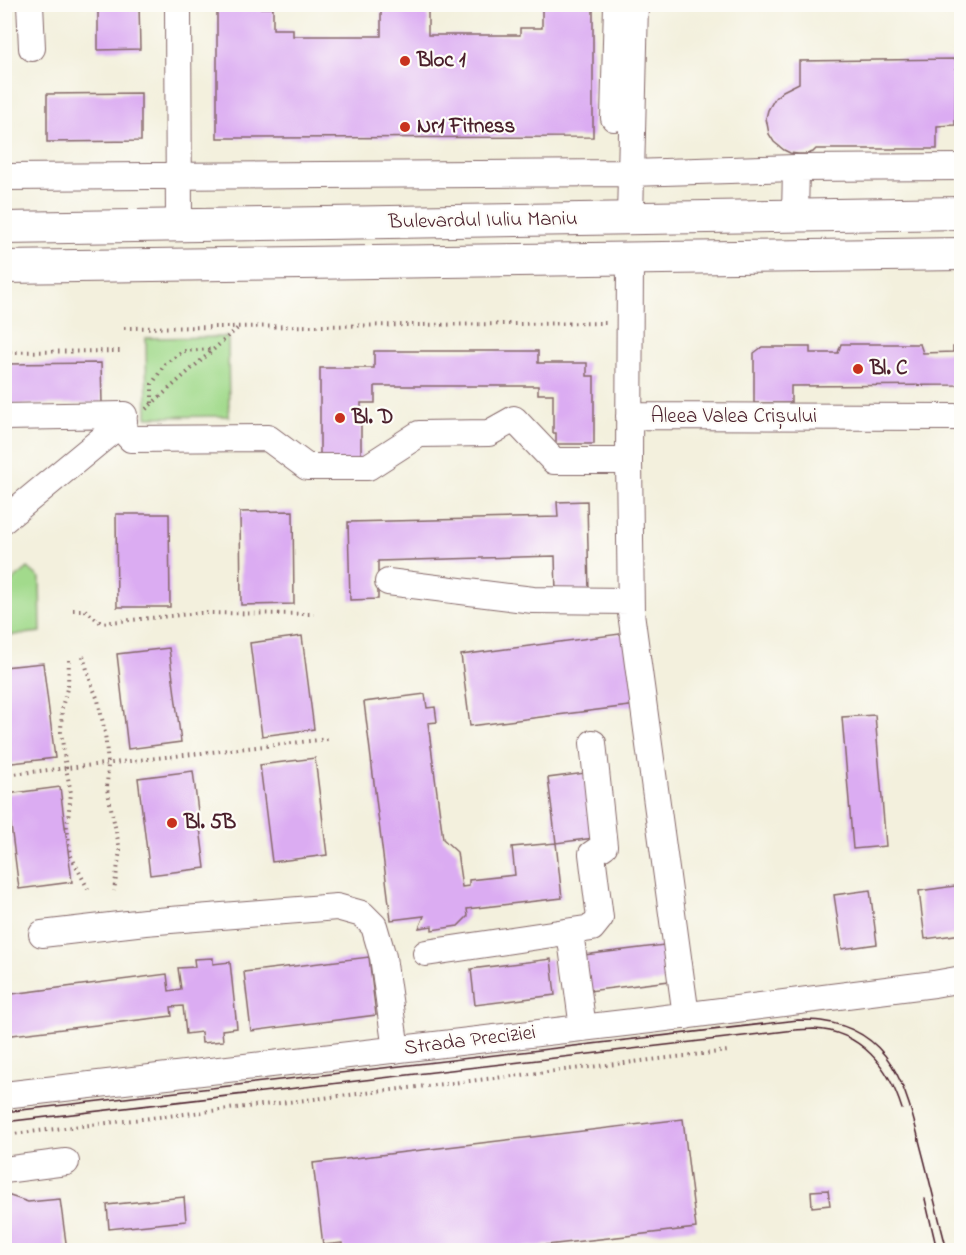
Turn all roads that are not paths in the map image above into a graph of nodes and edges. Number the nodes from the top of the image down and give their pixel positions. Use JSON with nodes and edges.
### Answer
{"nodes":[{"id":1,"x":30,"y":4,"type":"edge"},
{"id":2,"x":178,"y":4,"type":"edge"},
{"id":3,"x":617,"y":4,"type":"edge"},
{"id":4,"x":635,"y":4,"type":"edge"},
{"id":5,"x":32,"y":48,"type":"dead end"},
{"id":6,"x":962,"y":167,"type":"edge"},
{"id":7,"x":796,"y":168,"type":"junction"},
{"id":8,"x":631,"y":173,"type":"junction"},
{"id":9,"x":178,"y":176,"type":"junction"},
{"id":10,"x":4,"y":177,"type":"edge"},
{"id":11,"x":962,"y":213,"type":"edge"},
{"id":12,"x":795,"y":215,"type":"junction"},
{"id":13,"x":630,"y":218,"type":"junction"},
{"id":14,"x":179,"y":225,"type":"junction"},
{"id":15,"x":4,"y":228,"type":"edge"},
{"id":16,"x":962,"y":254,"type":"edge"},
{"id":17,"x":630,"y":258,"type":"junction"},
{"id":18,"x":4,"y":267,"type":"edge"},
{"id":19,"x":629,"y":416,"type":"junction"},
{"id":20,"x":4,"y":417,"type":"edge"},
{"id":21,"x":962,"y":417,"type":"edge"},
{"id":22,"x":128,"y":418,"type":"junction"},
{"id":23,"x":629,"y":460,"type":"junction"},
{"id":24,"x":4,"y":520,"type":"edge"},
{"id":25,"x":388,"y":582,"type":"dead end"},
{"id":26,"x":630,"y":601,"type":"junction"},
{"id":27,"x":593,"y":743,"type":"dead end"},
{"id":28,"x":570,"y":932,"type":"junction"},
{"id":29,"x":42,"y":934,"type":"dead end"},
{"id":30,"x":426,"y":952,"type":"dead end"},
{"id":31,"x":962,"y":979,"type":"edge"},
{"id":32,"x":934,"y":984,"type":"junction"},
{"id":33,"x":962,"y":985,"type":"edge"},
{"id":34,"x":686,"y":1016,"type":"junction"},
{"id":35,"x":583,"y":1028,"type":"junction"},
{"id":36,"x":396,"y":1050,"type":"junction"},
{"id":37,"x":4,"y":1095,"type":"edge"},
{"id":38,"x":66,"y":1162,"type":"dead end"},
{"id":39,"x":4,"y":1170,"type":"edge"}],
"edges":[{"from":1,"to":5,"type":"street"},
{"from":2,"to":9,"type":"street"},
{"from":3,"to":8,"type":"street"},
{"from":4,"to":8,"type":"street"},
{"from":6,"to":7,"type":"street"},
{"from":7,"to":8,"type":"street"},
{"from":7,"to":12,"type":"street"},
{"from":8,"to":9,"type":"street"},
{"from":8,"to":13,"type":"street"},
{"from":9,"to":10,"type":"street"},
{"from":9,"to":14,"type":"street"},
{"from":11,"to":12,"type":"main road","name":"Bulevardul Iuliu Maniu"},
{"from":12,"to":13,"type":"main road","name":"Bulevardul Iuliu Maniu"},
{"from":13,"to":14,"type":"main road","name":"Bulevardul Iuliu Maniu"},
{"from":14,"to":15,"type":"main road","name":"Bulevardul Iuliu Maniu"},
{"from":16,"to":17,"type":"main road","name":"Bulevardul Iuliu Maniu"},
{"from":17,"to":18,"type":"main road","name":"Bulevardul Iuliu Maniu"},
{"from":17,"to":19,"type":"street","name":"Aleea Valea Crișului"},
{"from":19,"to":21,"type":"street","name":"Aleea Valea Crișului"},
{"from":19,"to":23,"type":"street"},
{"from":20,"to":22,"type":"street"},
{"from":22,"to":23,"type":"street"},
{"from":22,"to":24,"type":"street"},
{"from":23,"to":26,"type":"street"},
{"from":25,"to":26,"type":"street"},
{"from":26,"to":34,"type":"street"},
{"from":27,"to":28,"type":"street"},
{"from":28,"to":30,"type":"street"},
{"from":28,"to":35,"type":"street"},
{"from":29,"to":36,"type":"street"},
{"from":31,"to":32,"type":"street","name":"Strada Preciziei"},
{"from":32,"to":33,"type":"street","name":"Strada Preciziei"},
{"from":32,"to":34,"type":"street","name":"Strada Preciziei"},
{"from":34,"to":35,"type":"street","name":"Strada Preciziei"},
{"from":35,"to":36,"type":"street","name":"Strada Preciziei"},
{"from":36,"to":37,"type":"street","name":"Strada Preciziei"},
{"from":38,"to":39,"type":"street"}]}
